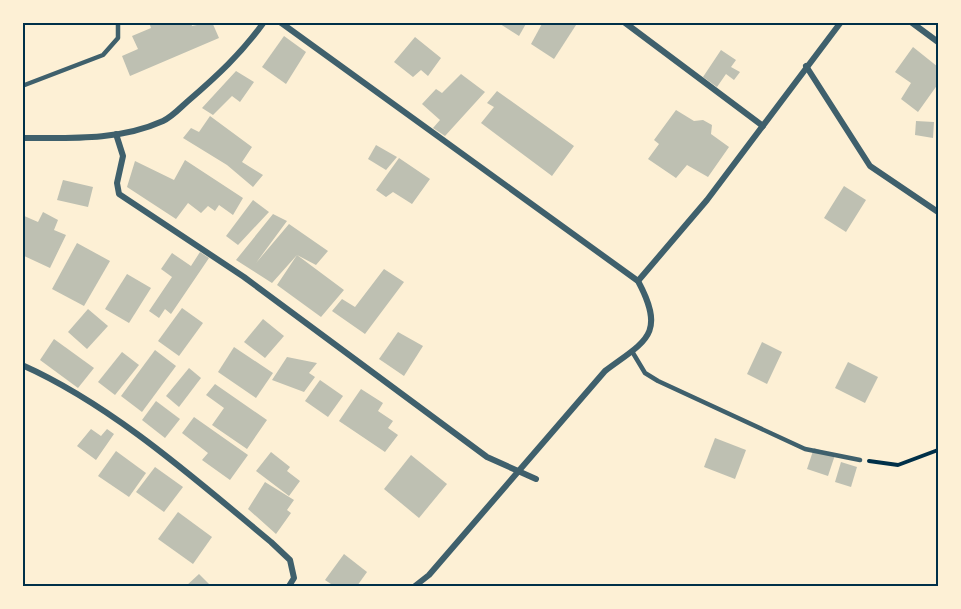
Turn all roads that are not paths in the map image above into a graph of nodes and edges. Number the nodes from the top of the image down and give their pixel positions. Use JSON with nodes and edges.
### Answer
{"nodes":[{"id":1,"x":118,"y":22,"type":"edge"},
{"id":2,"x":264,"y":22,"type":"edge"},
{"id":3,"x":280,"y":22,"type":"edge"},
{"id":4,"x":624,"y":22,"type":"edge"},
{"id":5,"x":841,"y":22,"type":"edge"},
{"id":6,"x":911,"y":22,"type":"edge"},
{"id":7,"x":939,"y":42,"type":"edge"},
{"id":8,"x":806,"y":66,"type":"junction"},
{"id":9,"x":22,"y":86,"type":"edge"},
{"id":10,"x":763,"y":126,"type":"junction"},
{"id":11,"x":116,"y":134,"type":"junction"},
{"id":12,"x":22,"y":138,"type":"edge"},
{"id":13,"x":939,"y":212,"type":"edge"},
{"id":14,"x":638,"y":281,"type":"junction"},
{"id":15,"x":633,"y":353,"type":"junction"},
{"id":16,"x":22,"y":364,"type":"edge"},
{"id":17,"x":860,"y":460,"type":"road end"},
{"id":18,"x":518,"y":472,"type":"junction"},
{"id":19,"x":536,"y":479,"type":"dead end"},
{"id":20,"x":289,"y":586,"type":"edge"},
{"id":21,"x":415,"y":586,"type":"edge"}],
"edges":[{"from":1,"to":9,"type":"lane"},
{"from":2,"to":11,"type":"street"},
{"from":3,"to":14,"type":"street"},
{"from":4,"to":10,"type":"street"},
{"from":5,"to":8,"type":"street"},
{"from":6,"to":7,"type":"street"},
{"from":8,"to":10,"type":"street"},
{"from":8,"to":13,"type":"street"},
{"from":10,"to":14,"type":"street"},
{"from":11,"to":12,"type":"street"},
{"from":11,"to":18,"type":"street"},
{"from":14,"to":15,"type":"street"},
{"from":15,"to":17,"type":"lane"},
{"from":15,"to":18,"type":"street"},
{"from":16,"to":20,"type":"street"},
{"from":18,"to":19,"type":"street"},
{"from":18,"to":21,"type":"street"}]}
